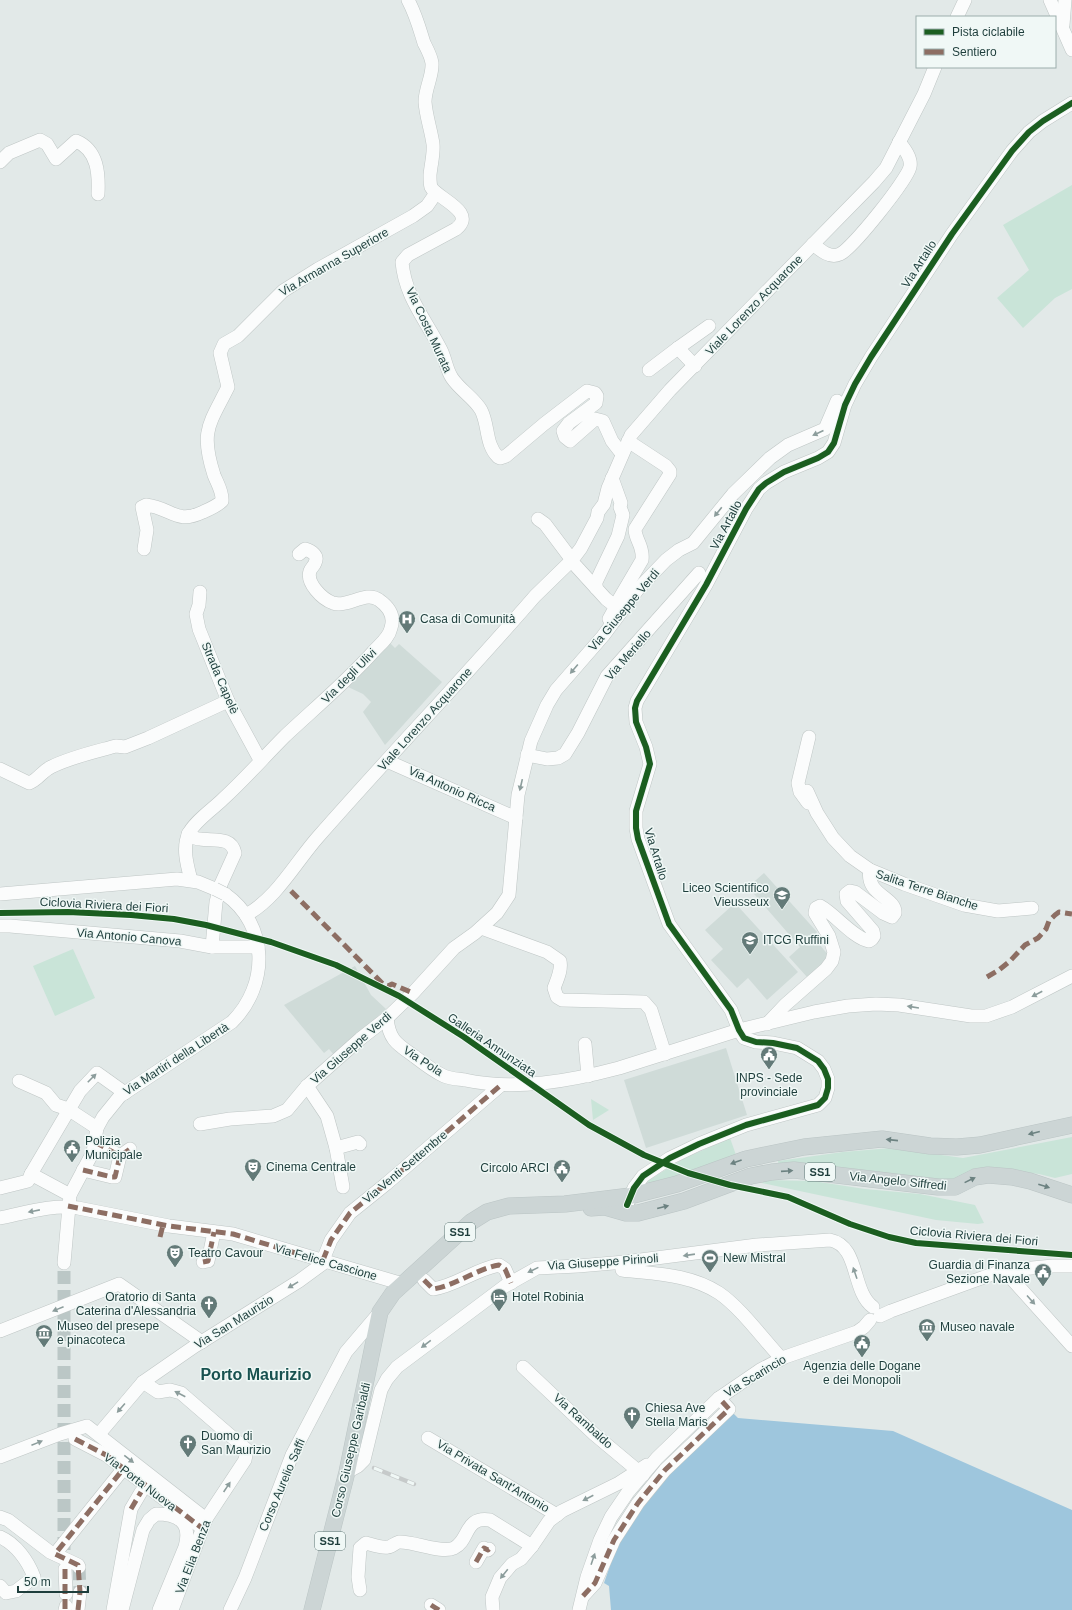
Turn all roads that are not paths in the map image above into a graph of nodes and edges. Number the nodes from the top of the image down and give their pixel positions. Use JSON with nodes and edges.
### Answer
{"nodes":[{"id":1,"x":408,"y":0,"type":"edge"},
{"id":2,"x":965,"y":0,"type":"edge"},
{"id":3,"x":1050,"y":0,"type":"edge"},
{"id":4,"x":1054,"y":0,"type":"edge"},
{"id":5,"x":1060,"y":0,"type":"edge"},
{"id":6,"x":1065,"y":0,"type":"edge"},
{"id":7,"x":957,"y":16,"type":"edge"},
{"id":8,"x":1063,"y":31,"type":"junction"},
{"id":9,"x":1072,"y":50,"type":"edge"},
{"id":10,"x":935,"y":68,"type":"edge"},
{"id":11,"x":1072,"y":103,"type":"edge"},
{"id":12,"x":899,"y":142,"type":"junction"},
{"id":13,"x":0,"y":162,"type":"edge"},
{"id":14,"x":98,"y":194,"type":"dead end"},
{"id":15,"x":436,"y":194,"type":"junction"},
{"id":16,"x":813,"y":244,"type":"junction"},
{"id":17,"x":709,"y":326,"type":"dead end"},
{"id":18,"x":678,"y":348,"type":"junction"},
{"id":19,"x":871,"y":357,"type":"junction"},
{"id":20,"x":695,"y":366,"type":"junction"},
{"id":21,"x":649,"y":370,"type":"dead end"},
{"id":22,"x":628,"y":441,"type":"junction"},
{"id":23,"x":622,"y":454,"type":"junction"},
{"id":24,"x":612,"y":504,"type":"junction"},
{"id":25,"x":538,"y":518,"type":"dead end"},
{"id":26,"x":144,"y":550,"type":"dead end"},
{"id":27,"x":299,"y":554,"type":"dead end"},
{"id":28,"x":574,"y":563,"type":"junction"},
{"id":29,"x":699,"y":573,"type":"dead end"},
{"id":30,"x":596,"y":588,"type":"junction"},
{"id":31,"x":200,"y":592,"type":"dead end"},
{"id":32,"x":615,"y":606,"type":"junction"},
{"id":33,"x":594,"y":646,"type":"junction"},
{"id":34,"x":228,"y":701,"type":"junction"},
{"id":35,"x":809,"y":737,"type":"dead end"},
{"id":36,"x":527,"y":755,"type":"junction"},
{"id":37,"x":260,"y":760,"type":"junction"},
{"id":38,"x":387,"y":761,"type":"junction"},
{"id":39,"x":0,"y":770,"type":"edge"},
{"id":40,"x":807,"y":791,"type":"dead end"},
{"id":41,"x":817,"y":813,"type":"junction"},
{"id":42,"x":516,"y":818,"type":"junction"},
{"id":43,"x":188,"y":834,"type":"junction"},
{"id":44,"x":870,"y":870,"type":"junction"},
{"id":45,"x":191,"y":880,"type":"junction"},
{"id":46,"x":0,"y":894,"type":"edge"},
{"id":47,"x":1032,"y":908,"type":"dead end"},
{"id":48,"x":246,"y":915,"type":"junction"},
{"id":49,"x":0,"y":926,"type":"edge"},
{"id":50,"x":481,"y":928,"type":"junction"},
{"id":51,"x":212,"y":947,"type":"junction"},
{"id":52,"x":258,"y":947,"type":"junction"},
{"id":53,"x":1072,"y":976,"type":"edge"},
{"id":54,"x":387,"y":1018,"type":"junction"},
{"id":55,"x":767,"y":1024,"type":"junction"},
{"id":56,"x":739,"y":1030,"type":"junction"},
{"id":57,"x":585,"y":1044,"type":"dead end"},
{"id":58,"x":665,"y":1054,"type":"junction"},
{"id":59,"x":588,"y":1076,"type":"junction"},
{"id":60,"x":19,"y":1081,"type":"dead end"},
{"id":61,"x":501,"y":1085,"type":"junction"},
{"id":62,"x":308,"y":1086,"type":"junction"},
{"id":63,"x":125,"y":1093,"type":"junction"},
{"id":64,"x":68,"y":1109,"type":"junction"},
{"id":65,"x":200,"y":1124,"type":"dead end"},
{"id":66,"x":1072,"y":1125,"type":"edge"},
{"id":67,"x":97,"y":1128,"type":"junction"},
{"id":68,"x":95,"y":1142,"type":"junction"},
{"id":69,"x":360,"y":1144,"type":"dead end"},
{"id":70,"x":336,"y":1148,"type":"junction"},
{"id":71,"x":83,"y":1170,"type":"junction"},
{"id":72,"x":31,"y":1174,"type":"junction"},
{"id":73,"x":343,"y":1187,"type":"dead end"},
{"id":74,"x":0,"y":1188,"type":"edge"},
{"id":75,"x":1070,"y":1194,"type":"edge"},
{"id":76,"x":69,"y":1201,"type":"junction"},
{"id":77,"x":565,"y":1204,"type":"junction"},
{"id":78,"x":627,"y":1205,"type":"junction"},
{"id":79,"x":0,"y":1218,"type":"edge"},
{"id":80,"x":223,"y":1231,"type":"junction"},
{"id":81,"x":324,"y":1261,"type":"junction"},
{"id":82,"x":203,"y":1262,"type":"dead end"},
{"id":83,"x":64,"y":1263,"type":"tunnel mouth"},
{"id":84,"x":1072,"y":1266,"type":"edge"},
{"id":85,"x":622,"y":1270,"type":"dead end"},
{"id":86,"x":1006,"y":1270,"type":"junction"},
{"id":87,"x":424,"y":1280,"type":"dead end"},
{"id":88,"x":512,"y":1283,"type":"junction"},
{"id":89,"x":403,"y":1284,"type":"junction"},
{"id":90,"x":380,"y":1312,"type":"junction"},
{"id":91,"x":879,"y":1313,"type":"junction"},
{"id":92,"x":0,"y":1331,"type":"edge"},
{"id":93,"x":202,"y":1342,"type":"junction"},
{"id":94,"x":1072,"y":1346,"type":"edge"},
{"id":95,"x":781,"y":1358,"type":"junction"},
{"id":96,"x":523,"y":1367,"type":"dead end"},
{"id":97,"x":143,"y":1382,"type":"junction"},
{"id":98,"x":719,"y":1398,"type":"junction"},
{"id":99,"x":98,"y":1434,"type":"junction"},
{"id":100,"x":428,"y":1438,"type":"dead end"},
{"id":101,"x":75,"y":1439,"type":"dead end"},
{"id":102,"x":0,"y":1457,"type":"edge"},
{"id":103,"x":347,"y":1472,"type":"junction"},
{"id":104,"x":640,"y":1473,"type":"junction"},
{"id":105,"x":120,"y":1474,"type":"junction"},
{"id":106,"x":619,"y":1483,"type":"junction"},
{"id":107,"x":628,"y":1492,"type":"junction"},
{"id":108,"x":135,"y":1501,"type":"dead end"},
{"id":109,"x":557,"y":1515,"type":"junction"},
{"id":110,"x":0,"y":1517,"type":"edge"},
{"id":111,"x":204,"y":1524,"type":"junction"},
{"id":112,"x":0,"y":1537,"type":"edge"},
{"id":113,"x":532,"y":1546,"type":"junction"},
{"id":114,"x":490,"y":1549,"type":"dead end"},
{"id":115,"x":55,"y":1554,"type":"junction"},
{"id":116,"x":476,"y":1562,"type":"dead end"},
{"id":117,"x":79,"y":1567,"type":"dead end"},
{"id":118,"x":3,"y":1590,"type":"edge"},
{"id":119,"x":360,"y":1590,"type":"dead end"},
{"id":120,"x":80,"y":1592,"type":"tunnel mouth"},
{"id":121,"x":583,"y":1596,"type":"junction"},
{"id":122,"x":78,"y":1610,"type":"edge"},
{"id":123,"x":113,"y":1610,"type":"edge"},
{"id":124,"x":122,"y":1610,"type":"edge"},
{"id":125,"x":159,"y":1610,"type":"edge"},
{"id":126,"x":172,"y":1610,"type":"edge"},
{"id":127,"x":230,"y":1610,"type":"edge"},
{"id":128,"x":312,"y":1610,"type":"edge"},
{"id":129,"x":493,"y":1610,"type":"edge"},
{"id":130,"x":579,"y":1610,"type":"edge"}],
"edges":[{"from":1,"to":15,"type":"street"},
{"from":2,"to":7,"type":"street"},
{"from":3,"to":8,"type":"street"},
{"from":4,"to":5,"type":"street"},
{"from":6,"to":8,"type":"street"},
{"from":8,"to":9,"type":"street"},
{"from":10,"to":12,"type":"street","name":"Viale Lorenzo Acquarone"},
{"from":11,"to":19,"type":"street","name":"Via Artallo"},
{"from":12,"to":16,"type":"street","name":"Viale Lorenzo Acquarone"},
{"from":12,"to":16,"type":"street","name":"Viale Lorenzo Acquarone"},
{"from":13,"to":14,"type":"street"},
{"from":15,"to":23,"type":"street","name":"Via Costa Murata"},
{"from":15,"to":26,"type":"street","name":"Via Armanna Superiore"},
{"from":16,"to":20,"type":"street","name":"Viale Lorenzo Acquarone"},
{"from":17,"to":18,"type":"street","name":"Viale Lorenzo Acquarone"},
{"from":18,"to":20,"type":"street","name":"Viale Lorenzo Acquarone"},
{"from":18,"to":21,"type":"street","name":"Viale Lorenzo Acquarone"},
{"from":19,"to":33,"type":"street","name":"Via Giuseppe Verdi","one_way":true},
{"from":19,"to":56,"type":"street","name":"Via Artallo"},
{"from":20,"to":22,"type":"street","name":"Viale Lorenzo Acquarone"},
{"from":22,"to":23,"type":"street","name":"Viale Lorenzo Acquarone"},
{"from":22,"to":32,"type":"street"},
{"from":23,"to":24,"type":"street","name":"Viale Lorenzo Acquarone"},
{"from":24,"to":28,"type":"street","name":"Viale Lorenzo Acquarone"},
{"from":24,"to":30,"type":"street"},
{"from":25,"to":28,"type":"street"},
{"from":27,"to":37,"type":"street","name":"Via degli Ulivi"},
{"from":28,"to":30,"type":"street"},
{"from":28,"to":38,"type":"street","name":"Viale Lorenzo Acquarone"},
{"from":29,"to":36,"type":"street","name":"Via Meriello"},
{"from":30,"to":32,"type":"street"},
{"from":31,"to":34,"type":"street","name":"Strada Capelè"},
{"from":32,"to":33,"type":"street"},
{"from":33,"to":36,"type":"street","name":"Via Giuseppe Verdi","one_way":true},
{"from":34,"to":37,"type":"street","name":"Strada Capelè"},
{"from":34,"to":39,"type":"street"},
{"from":35,"to":41,"type":"street","name":"Salita Terre Bianche"},
{"from":36,"to":42,"type":"street","name":"Via Giuseppe Verdi","one_way":true},
{"from":37,"to":43,"type":"street","name":"Via degli Ulivi"},
{"from":38,"to":42,"type":"street","name":"Via Antonio Ricca"},
{"from":38,"to":48,"type":"street","name":"Viale Lorenzo Acquarone"},
{"from":40,"to":41,"type":"street","name":"Salita Terre Bianche"},
{"from":41,"to":44,"type":"street","name":"Salita Terre Bianche"},
{"from":42,"to":50,"type":"street","name":"Via Giuseppe Verdi"},
{"from":43,"to":45,"type":"street"},
{"from":43,"to":51,"type":"street"},
{"from":44,"to":47,"type":"street","name":"Salita Terre Bianche"},
{"from":44,"to":55,"type":"street","name":"Salita Terre Bianche"},
{"from":45,"to":46,"type":"street","name":"Via Martiri della Libertà"},
{"from":45,"to":48,"type":"street","name":"Via Martiri della Libertà"},
{"from":48,"to":52,"type":"street","name":"Via Martiri della Libertà"},
{"from":49,"to":51,"type":"street","name":"Via Antonio Canova"},
{"from":50,"to":54,"type":"street","name":"Via Giuseppe Verdi"},
{"from":50,"to":58,"type":"street"},
{"from":51,"to":52,"type":"street","name":"Via Antonio Canova"},
{"from":52,"to":63,"type":"street","name":"Via Martiri della Libertà"},
{"from":53,"to":55,"type":"street","name":"Via Pola","one_way":true},
{"from":54,"to":61,"type":"street","name":"Via Pola"},
{"from":54,"to":62,"type":"street","name":"Via Giuseppe Verdi"},
{"from":55,"to":56,"type":"street","name":"Via Pola"},
{"from":56,"to":58,"type":"street","name":"Via Pola"},
{"from":56,"to":78,"type":"street"},
{"from":57,"to":59,"type":"street"},
{"from":58,"to":59,"type":"street","name":"Via Pola"},
{"from":59,"to":61,"type":"street","name":"Via Pola"},
{"from":60,"to":64,"type":"street"},
{"from":61,"to":81,"type":"street","name":"Via Venti Settembre"},
{"from":62,"to":65,"type":"street","name":"Via Giuseppe Verdi"},
{"from":62,"to":70,"type":"street"},
{"from":64,"to":63,"type":"street","one_way":true},
{"from":63,"to":67,"type":"street","name":"Via Martiri della Libertà"},
{"from":64,"to":67,"type":"street"},
{"from":64,"to":72,"type":"street"},
{"from":66,"to":78,"type":"main road","number":"SS1","one_way":true},
{"from":67,"to":68,"type":"street"},
{"from":68,"to":71,"type":"street"},
{"from":68,"to":71,"type":"street"},
{"from":69,"to":70,"type":"street"},
{"from":70,"to":73,"type":"street"},
{"from":71,"to":76,"type":"street"},
{"from":72,"to":74,"type":"street"},
{"from":72,"to":76,"type":"street"},
{"from":78,"to":75,"type":"main road","name":"Via Angelo Siffredi","number":"SS1","one_way":true},
{"from":76,"to":79,"type":"street","name":"Via Felice Cascione","one_way":true},
{"from":76,"to":80,"type":"street","name":"Via Felice Cascione"},
{"from":76,"to":83,"type":"street"},
{"from":77,"to":78,"type":"main road","number":"SS1"},
{"from":77,"to":78,"type":"main road","name":"Via Angelo Siffredi","number":"SS1"},
{"from":77,"to":89,"type":"main road","number":"SS1"},
{"from":80,"to":81,"type":"street","name":"Via Felice Cascione"},
{"from":80,"to":82,"type":"street"},
{"from":81,"to":89,"type":"street","name":"Via Felice Cascione"},
{"from":81,"to":93,"type":"street","name":"Via San Maurizio","one_way":true},
{"from":84,"to":86,"type":"street","name":"Via Scarincio"},
{"from":85,"to":95,"type":"street"},
{"from":86,"to":91,"type":"street","name":"Via Scarincio"},
{"from":86,"to":94,"type":"street","one_way":true},
{"from":87,"to":88,"type":"street"},
{"from":91,"to":88,"type":"street","name":"Via Giuseppe Pirinoli","one_way":true},
{"from":88,"to":103,"type":"street","name":"Via Giuseppe Pirinoli","one_way":true},
{"from":89,"to":90,"type":"main road","number":"SS1"},
{"from":90,"to":103,"type":"main road","name":"Corso Giuseppe Garibaldi","number":"SS1"},
{"from":90,"to":127,"type":"street","name":"Corso Aurelio Saffi"},
{"from":91,"to":95,"type":"street","name":"Via Scarincio"},
{"from":93,"to":92,"type":"street","one_way":true},
{"from":93,"to":97,"type":"street","name":"Via San Maurizio"},
{"from":95,"to":98,"type":"street","name":"Via Scarincio"},
{"from":96,"to":104,"type":"street","name":"Via Rambaldo"},
{"from":97,"to":99,"type":"street","name":"Via San Maurizio","one_way":true},
{"from":111,"to":97,"type":"street","name":"Via Elia Benza","one_way":true},
{"from":98,"to":104,"type":"street","name":"Via Scarincio"},
{"from":98,"to":121,"type":"street"},
{"from":102,"to":99,"type":"street","one_way":true},
{"from":99,"to":111,"type":"street","one_way":true},
{"from":100,"to":109,"type":"street","name":"Via Privata Sant'Antonio"},
{"from":101,"to":105,"type":"street","name":"Via Porta Nuova"},
{"from":103,"to":128,"type":"main road","name":"Corso Giuseppe Garibaldi","number":"SS1"},
{"from":104,"to":106,"type":"street","name":"Via Scarincio"},
{"from":104,"to":107,"type":"street","name":"Via Scarincio"},
{"from":105,"to":111,"type":"street","name":"Via Porta Nuova"},
{"from":105,"to":115,"type":"street"},
{"from":106,"to":107,"type":"street"},
{"from":106,"to":109,"type":"street","name":"Via Scarincio","one_way":true},
{"from":121,"to":107,"type":"street","name":"Via Scarincio","one_way":true},
{"from":108,"to":123,"type":"street"},
{"from":109,"to":113,"type":"street","name":"Via Scarincio"},
{"from":110,"to":115,"type":"street"},
{"from":111,"to":126,"type":"street","name":"Via Elia Benza"},
{"from":112,"to":118,"type":"street"},
{"from":113,"to":119,"type":"street"},
{"from":113,"to":129,"type":"street","name":"Via Scarincio","one_way":true},
{"from":114,"to":116,"type":"street"},
{"from":115,"to":117,"type":"street"},
{"from":120,"to":122,"type":"street"},
{"from":121,"to":130,"type":"street","name":"Via Scarincio"},
{"from":124,"to":125,"type":"street"}]}
